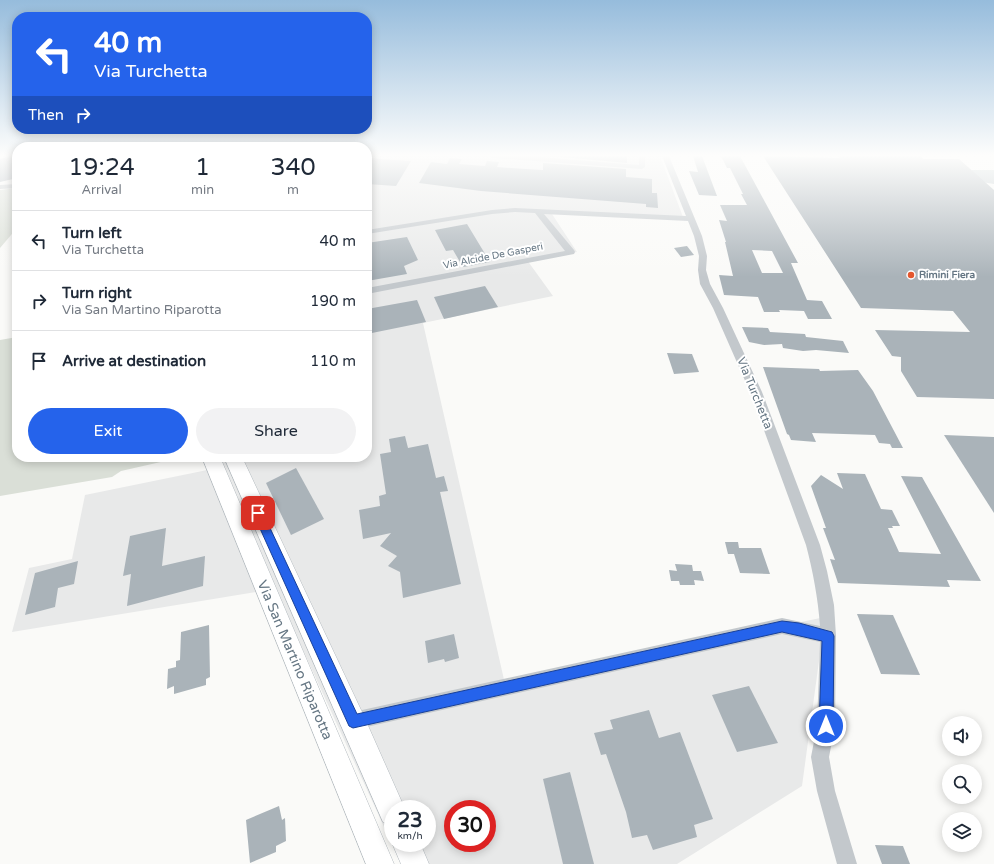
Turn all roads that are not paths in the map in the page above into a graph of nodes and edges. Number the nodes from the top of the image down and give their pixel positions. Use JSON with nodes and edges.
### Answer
{"nodes":[{"id":1,"x":682,"y":196,"type":"edge"},
{"id":2,"x":537,"y":211,"type":"junction"},
{"id":3,"x":691,"y":219,"type":"junction"},
{"id":4,"x":372,"y":231,"type":"edge"},
{"id":5,"x":372,"y":290,"type":"edge"},
{"id":6,"x":213,"y":462,"type":"edge"},
{"id":7,"x":235,"y":462,"type":"edge"},
{"id":8,"x":828,"y":636,"type":"junction"},
{"id":9,"x":353,"y":721,"type":"junction"},
{"id":10,"x":388,"y":800,"type":"edge"},
{"id":11,"x":410,"y":852,"type":"edge"},
{"id":12,"x":380,"y":864,"type":"edge"},
{"id":13,"x":416,"y":864,"type":"edge"},
{"id":14,"x":847,"y":864,"type":"edge"}],
"edges":[{"from":1,"to":3,"type":"street","name":"Via Turchetta"},
{"from":2,"to":3,"type":"street"},
{"from":2,"to":4,"type":"street"},
{"from":2,"to":5,"type":"street","name":"Via Alcide De Gasperi"},
{"from":3,"to":8,"type":"street","name":"Via Turchetta"},
{"from":6,"to":12,"type":"street","name":"Via San Martino Riparotta"},
{"from":7,"to":9,"type":"street","name":"Via San Martino Riparotta"},
{"from":8,"to":9,"type":"street"},
{"from":8,"to":14,"type":"street","name":"Via Turchetta"},
{"from":9,"to":10,"type":"street","name":"Via San Martino Riparotta"},
{"from":11,"to":13,"type":"street"}]}
